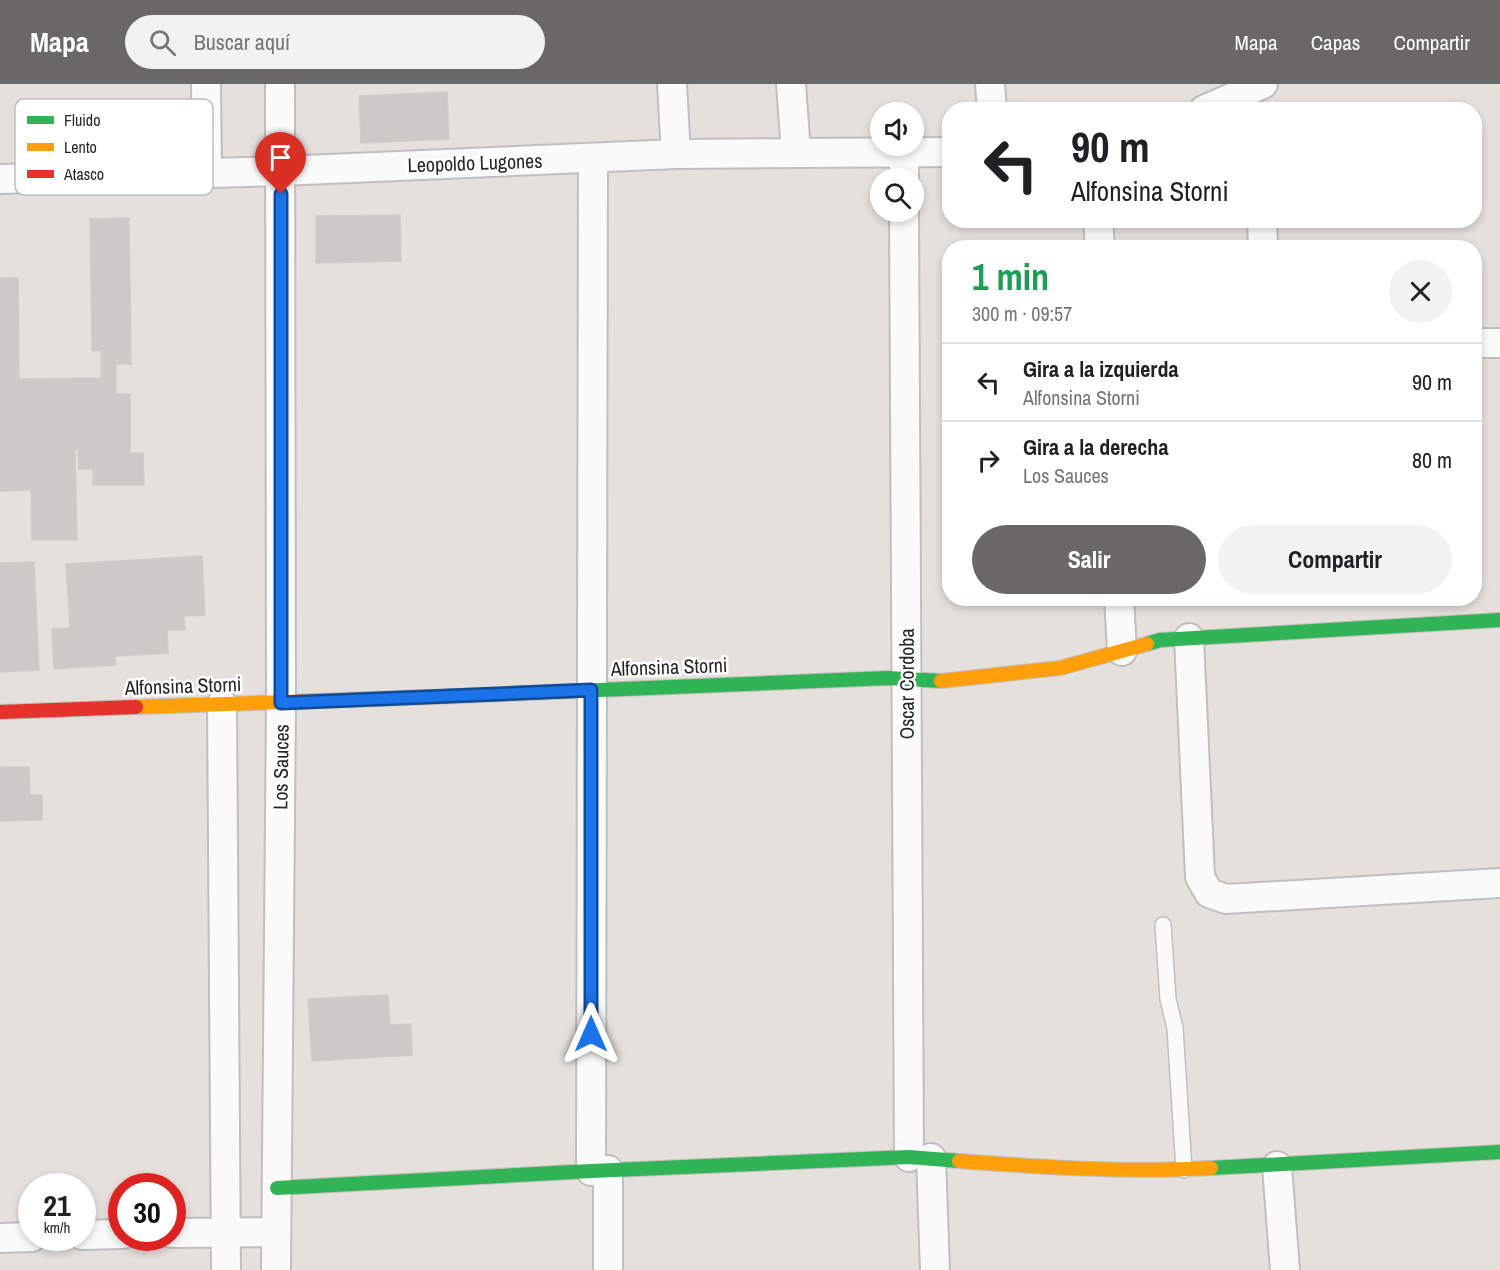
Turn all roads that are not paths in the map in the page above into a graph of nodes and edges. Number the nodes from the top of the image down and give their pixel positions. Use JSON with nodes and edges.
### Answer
{"nodes":[{"id":1,"x":206,"y":84,"type":"edge"},
{"id":2,"x":280,"y":84,"type":"edge"},
{"id":3,"x":672,"y":84,"type":"edge"},
{"id":4,"x":791,"y":84,"type":"edge"},
{"id":5,"x":990,"y":84,"type":"edge"},
{"id":6,"x":1263,"y":84,"type":"edge"},
{"id":7,"x":206,"y":99,"type":"edge"},
{"id":8,"x":991,"y":102,"type":"edge"},
{"id":9,"x":1222,"y":102,"type":"edge"},
{"id":10,"x":796,"y":153,"type":"junction"},
{"id":11,"x":676,"y":154,"type":"junction"},
{"id":12,"x":942,"y":154,"type":"edge"},
{"id":13,"x":593,"y":158,"type":"junction"},
{"id":14,"x":904,"y":165,"type":"edge"},
{"id":15,"x":281,"y":171,"type":"junction"},
{"id":16,"x":213,"y":172,"type":"edge"},
{"id":17,"x":0,"y":178,"type":"edge"},
{"id":18,"x":15,"y":178,"type":"edge"},
{"id":19,"x":904,"y":222,"type":"edge"},
{"id":20,"x":1482,"y":343,"type":"edge"},
{"id":21,"x":1500,"y":343,"type":"edge"},
{"id":22,"x":1119,"y":606,"type":"edge"},
{"id":23,"x":1500,"y":620,"type":"edge"},
{"id":24,"x":1189,"y":638,"type":"junction"},
{"id":25,"x":1122,"y":651,"type":"junction"},
{"id":26,"x":907,"y":679,"type":"junction"},
{"id":27,"x":591,"y":690,"type":"junction"},
{"id":28,"x":281,"y":703,"type":"junction"},
{"id":29,"x":222,"y":704,"type":"junction"},
{"id":30,"x":0,"y":712,"type":"edge"},
{"id":31,"x":1500,"y":883,"type":"edge"},
{"id":32,"x":1163,"y":926,"type":"dead end"},
{"id":33,"x":1500,"y":1152,"type":"edge"},
{"id":34,"x":920,"y":1158,"type":"junction"},
{"id":35,"x":1277,"y":1166,"type":"junction"},
{"id":36,"x":1184,"y":1170,"type":"junction"},
{"id":37,"x":599,"y":1171,"type":"junction"},
{"id":38,"x":277,"y":1188,"type":"junction"},
{"id":39,"x":225,"y":1231,"type":"junction"},
{"id":40,"x":186,"y":1232,"type":"edge"},
{"id":41,"x":276,"y":1232,"type":"junction"},
{"id":42,"x":18,"y":1237,"type":"edge"},
{"id":43,"x":0,"y":1238,"type":"edge"},
{"id":44,"x":226,"y":1270,"type":"edge"},
{"id":45,"x":276,"y":1270,"type":"edge"},
{"id":46,"x":608,"y":1270,"type":"edge"},
{"id":47,"x":935,"y":1270,"type":"edge"},
{"id":48,"x":1286,"y":1270,"type":"edge"}],
"edges":[{"from":1,"to":7,"type":"street"},
{"from":2,"to":15,"type":"street","name":"Los Sauces"},
{"from":3,"to":11,"type":"street"},
{"from":4,"to":10,"type":"street"},
{"from":5,"to":8,"type":"street"},
{"from":6,"to":9,"type":"street"},
{"from":10,"to":11,"type":"street","name":"Leopoldo Lugones"},
{"from":10,"to":14,"type":"street","name":"Leopoldo Lugones"},
{"from":11,"to":13,"type":"street","name":"Leopoldo Lugones"},
{"from":12,"to":14,"type":"street","name":"Leopoldo Lugones"},
{"from":13,"to":15,"type":"street","name":"Leopoldo Lugones"},
{"from":13,"to":27,"type":"street"},
{"from":15,"to":16,"type":"street","name":"Leopoldo Lugones"},
{"from":15,"to":28,"type":"street","name":"Los Sauces"},
{"from":17,"to":18,"type":"street","name":"Leopoldo Lugones"},
{"from":19,"to":26,"type":"street","name":"Oscar Cordoba"},
{"from":20,"to":21,"type":"street"},
{"from":22,"to":25,"type":"street"},
{"from":23,"to":24,"type":"street","name":"Alfonsina Storni"},
{"from":24,"to":25,"type":"street","name":"Alfonsina Storni"},
{"from":24,"to":31,"type":"street"},
{"from":25,"to":26,"type":"street","name":"Alfonsina Storni"},
{"from":26,"to":27,"type":"street","name":"Alfonsina Storni"},
{"from":26,"to":34,"type":"street","name":"Oscar Cordoba"},
{"from":27,"to":28,"type":"street","name":"Alfonsina Storni"},
{"from":27,"to":37,"type":"street"},
{"from":28,"to":29,"type":"street","name":"Alfonsina Storni"},
{"from":28,"to":38,"type":"street","name":"Los Sauces"},
{"from":29,"to":30,"type":"street","name":"Alfonsina Storni"},
{"from":29,"to":39,"type":"street"},
{"from":32,"to":36,"type":"lane"},
{"from":33,"to":35,"type":"street"},
{"from":34,"to":36,"type":"street"},
{"from":34,"to":37,"type":"street"},
{"from":34,"to":47,"type":"street","name":"Oscar Cordoba"},
{"from":35,"to":36,"type":"street"},
{"from":35,"to":48,"type":"street"},
{"from":37,"to":38,"type":"street"},
{"from":37,"to":46,"type":"street"},
{"from":38,"to":41,"type":"street","name":"Los Sauces"},
{"from":39,"to":40,"type":"street"},
{"from":39,"to":41,"type":"street"},
{"from":39,"to":44,"type":"street"},
{"from":41,"to":45,"type":"street","name":"Los Sauces"},
{"from":42,"to":43,"type":"street"}]}
